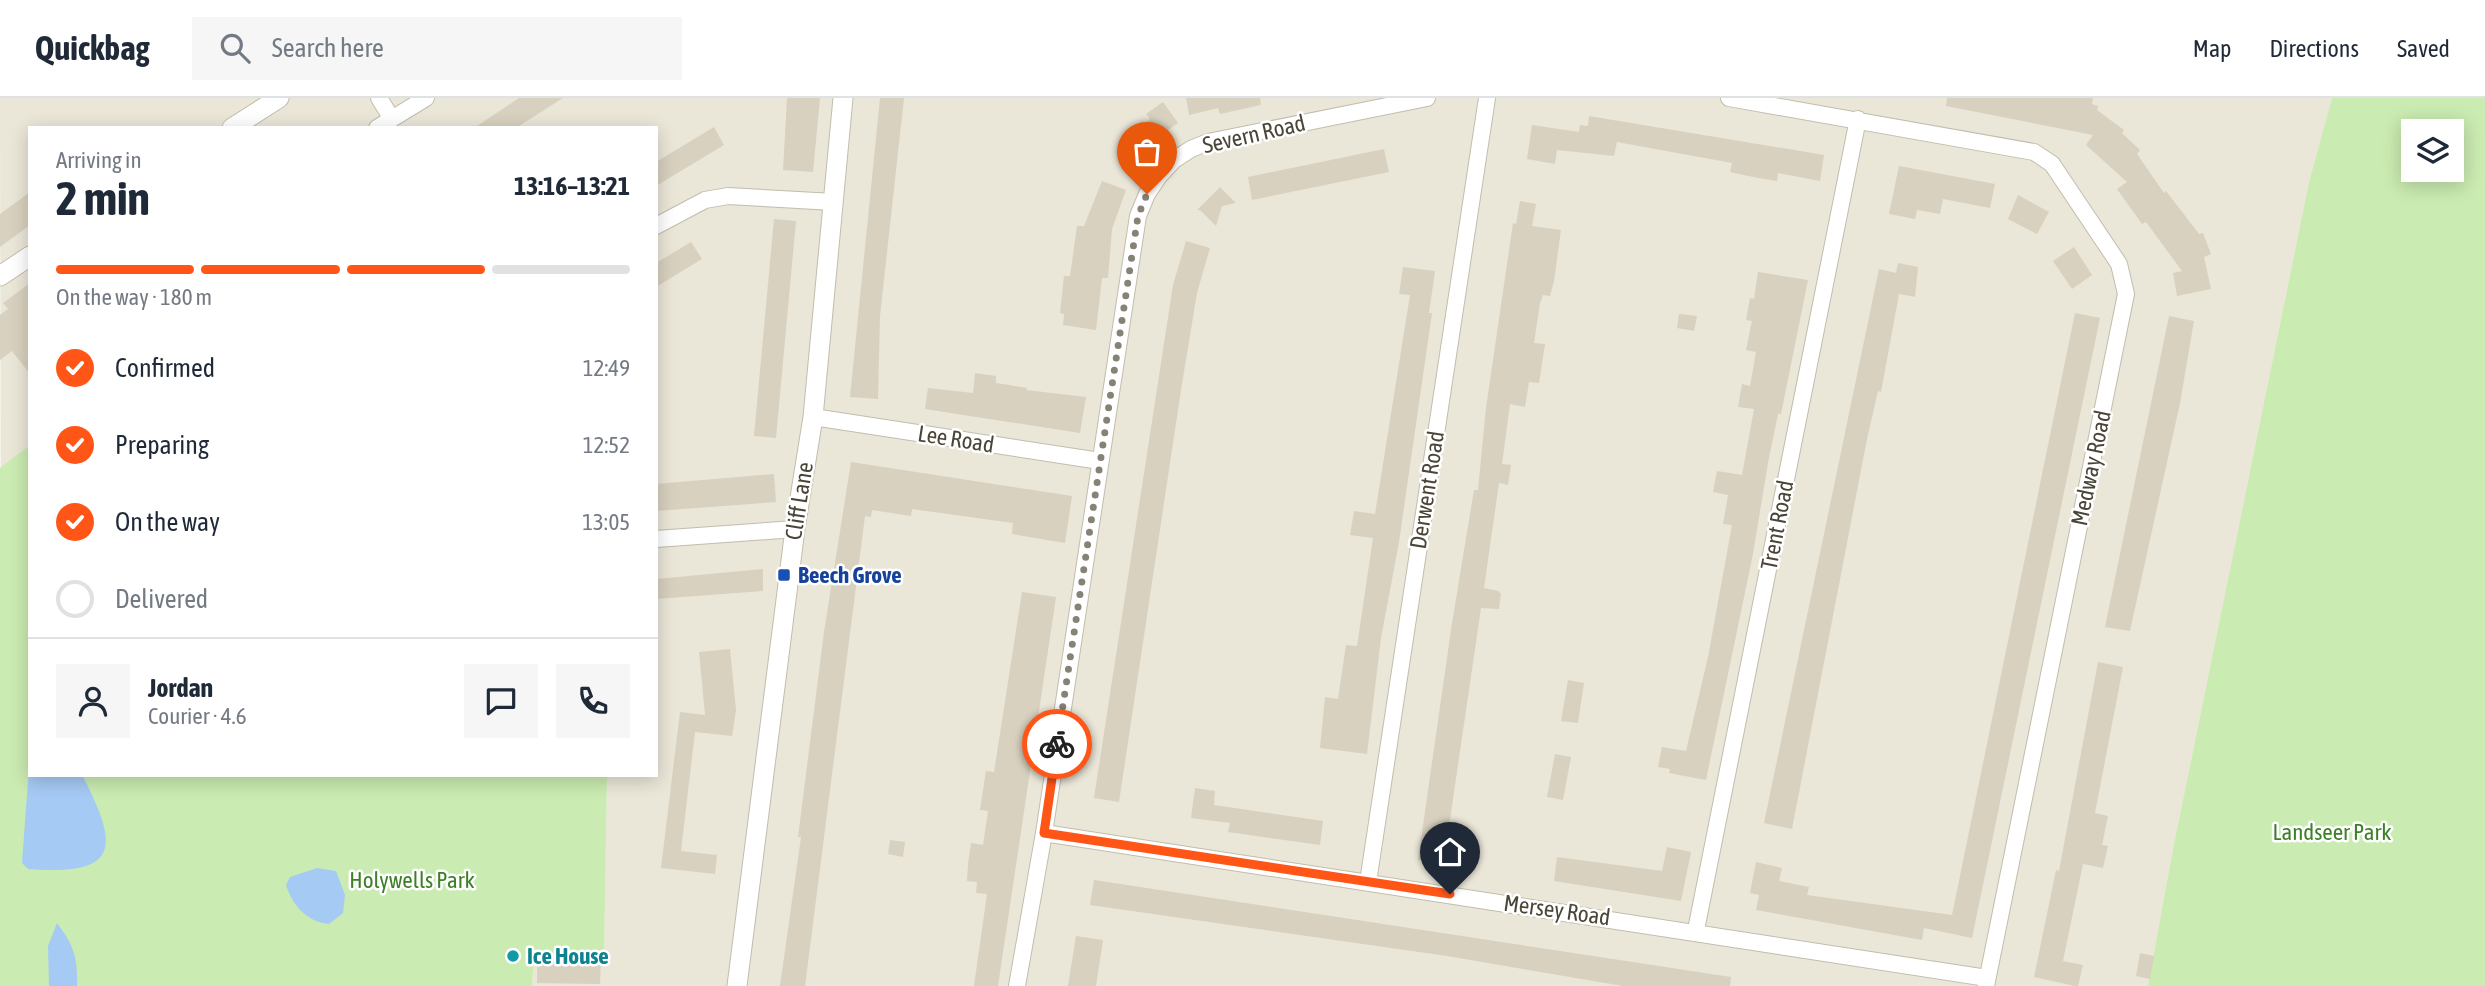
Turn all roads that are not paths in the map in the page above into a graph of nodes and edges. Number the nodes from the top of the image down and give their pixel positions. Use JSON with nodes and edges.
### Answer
{"nodes":[{"id":1,"x":279,"y":98,"type":"edge"},
{"id":2,"x":379,"y":98,"type":"edge"},
{"id":3,"x":426,"y":98,"type":"edge"},
{"id":4,"x":843,"y":98,"type":"edge"},
{"id":5,"x":1427,"y":98,"type":"edge"},
{"id":6,"x":1487,"y":98,"type":"edge"},
{"id":7,"x":1729,"y":98,"type":"edge"},
{"id":8,"x":1858,"y":119,"type":"junction"},
{"id":9,"x":385,"y":123,"type":"edge"},
{"id":10,"x":235,"y":126,"type":"edge"},
{"id":11,"x":834,"y":202,"type":"junction"},
{"id":12,"x":658,"y":225,"type":"edge"},
{"id":13,"x":28,"y":257,"type":"edge"},
{"id":14,"x":0,"y":276,"type":"edge"},
{"id":15,"x":813,"y":417,"type":"junction"},
{"id":16,"x":1100,"y":460,"type":"junction"},
{"id":17,"x":794,"y":529,"type":"junction"},
{"id":18,"x":658,"y":539,"type":"edge"},
{"id":19,"x":1044,"y":833,"type":"junction"},
{"id":20,"x":1368,"y":883,"type":"junction"},
{"id":21,"x":1696,"y":930,"type":"junction"},
{"id":22,"x":1986,"y":982,"type":"edge"},
{"id":23,"x":737,"y":986,"type":"edge"},
{"id":24,"x":1017,"y":986,"type":"edge"}],
"edges":[{"from":1,"to":10,"type":"street"},
{"from":2,"to":9,"type":"street"},
{"from":3,"to":9,"type":"street"},
{"from":4,"to":11,"type":"street","name":"Cliff Lane"},
{"from":5,"to":16,"type":"street","name":"Severn Road"},
{"from":6,"to":20,"type":"street","name":"Derwent Road"},
{"from":7,"to":8,"type":"street"},
{"from":8,"to":21,"type":"street","name":"Trent Road"},
{"from":8,"to":22,"type":"street","name":"Medway Road"},
{"from":11,"to":12,"type":"street"},
{"from":11,"to":15,"type":"street","name":"Cliff Lane"},
{"from":13,"to":14,"type":"street"},
{"from":15,"to":16,"type":"street","name":"Lee Road"},
{"from":15,"to":17,"type":"street","name":"Cliff Lane"},
{"from":16,"to":19,"type":"street","name":"Severn Road"},
{"from":17,"to":18,"type":"street"},
{"from":17,"to":23,"type":"street","name":"Cliff Lane"},
{"from":19,"to":20,"type":"street","name":"Mersey Road"},
{"from":19,"to":24,"type":"street","name":"Severn Road"},
{"from":20,"to":21,"type":"street","name":"Mersey Road"},
{"from":21,"to":22,"type":"street","name":"Mersey Road"}]}
